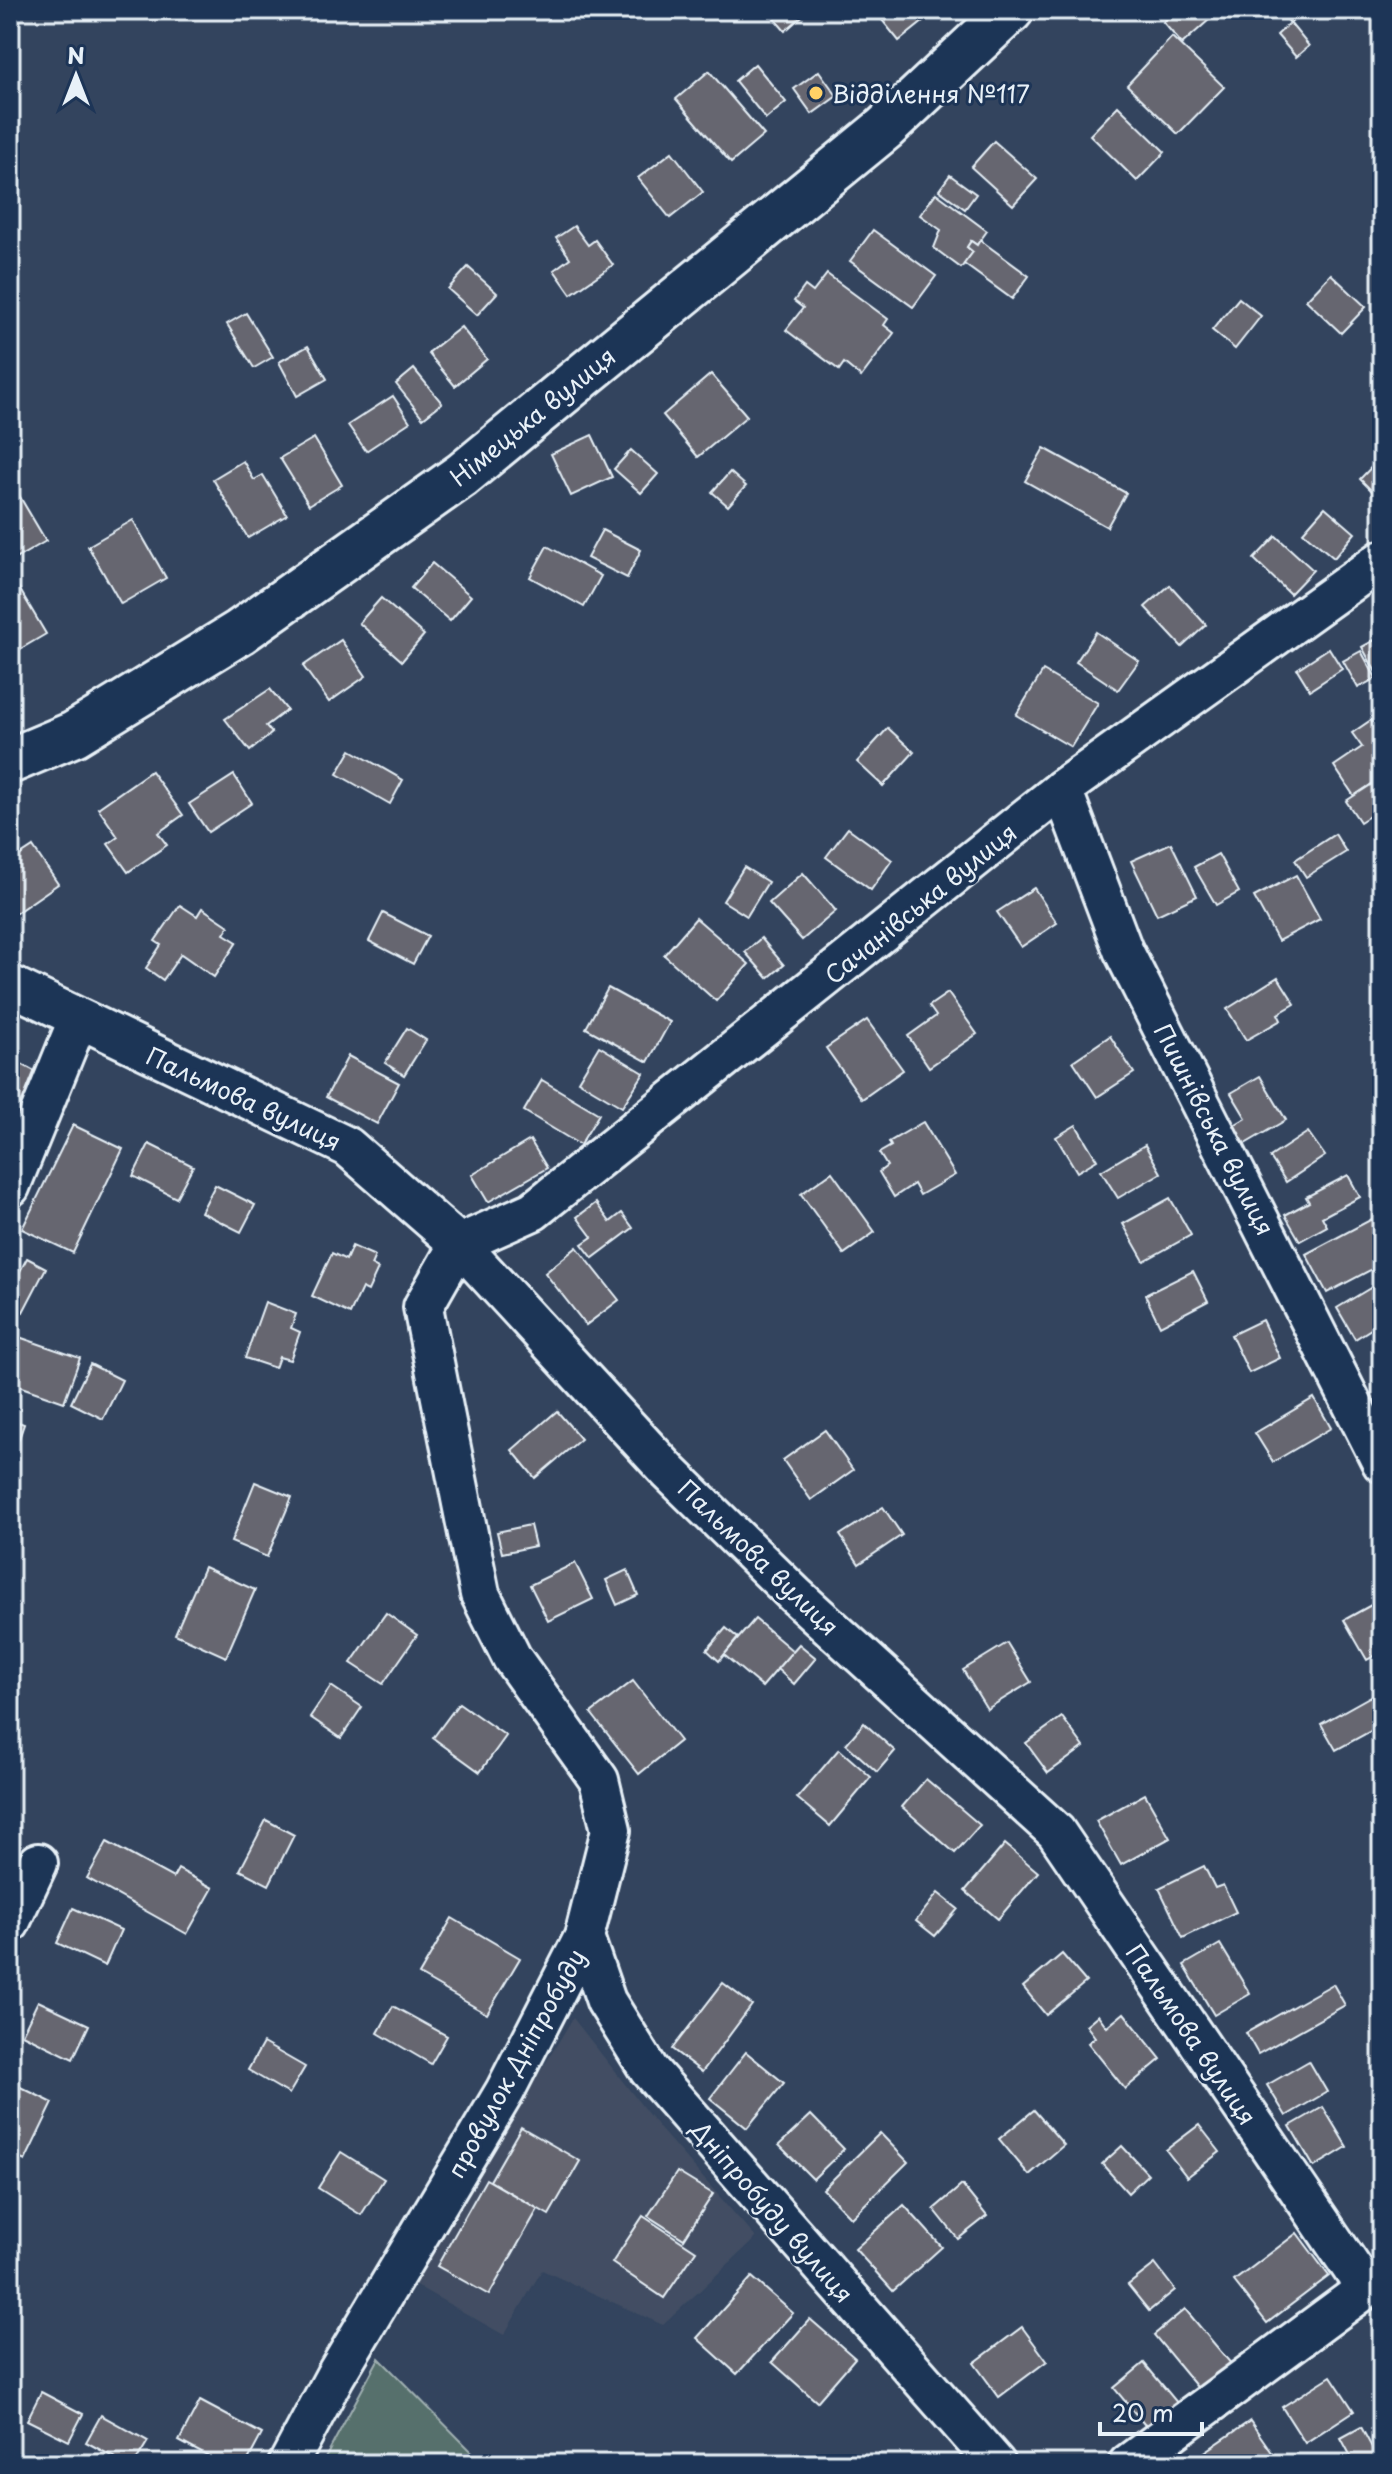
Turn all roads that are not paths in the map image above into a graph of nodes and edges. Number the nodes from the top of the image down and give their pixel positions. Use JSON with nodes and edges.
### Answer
{"nodes":[{"id":1,"x":1011,"y":10,"type":"edge"},
{"id":2,"x":1382,"y":560,"type":"edge"},
{"id":3,"x":10,"y":761,"type":"edge"},
{"id":4,"x":1062,"y":789,"type":"junction"},
{"id":5,"x":10,"y":985,"type":"edge"},
{"id":6,"x":78,"y":1020,"type":"junction"},
{"id":7,"x":10,"y":1187,"type":"edge"},
{"id":8,"x":459,"y":1244,"type":"junction"},
{"id":9,"x":1382,"y":1463,"type":"edge"},
{"id":10,"x":38,"y":1863,"type":"dead end"},
{"id":11,"x":10,"y":1923,"type":"edge"},
{"id":12,"x":584,"y":1937,"type":"junction"},
{"id":13,"x":1374,"y":2283,"type":"edge"},
{"id":14,"x":1146,"y":2459,"type":"edge"},
{"id":15,"x":288,"y":2464,"type":"edge"},
{"id":16,"x":996,"y":2464,"type":"edge"}],
"edges":[{"from":1,"to":3,"type":"main road","name":"Німецька вулиця"},
{"from":2,"to":4,"type":"street","name":"Сачанівська вулиця"},
{"from":4,"to":8,"type":"street","name":"Сачанівська вулиця"},
{"from":4,"to":9,"type":"street","name":"Пишнівська вулиця"},
{"from":5,"to":6,"type":"street","name":"Пальмова вулиця"},
{"from":6,"to":7,"type":"street"},
{"from":6,"to":8,"type":"street","name":"Пальмова вулиця"},
{"from":8,"to":12,"type":"street","name":"провулок Дніпробуду"},
{"from":8,"to":13,"type":"street","name":"Пальмова вулиця"},
{"from":10,"to":11,"type":"street"},
{"from":12,"to":15,"type":"street","name":"провулок Дніпробуду"},
{"from":12,"to":16,"type":"street","name":"Дніпробуду вулиця"},
{"from":13,"to":14,"type":"street"}]}
